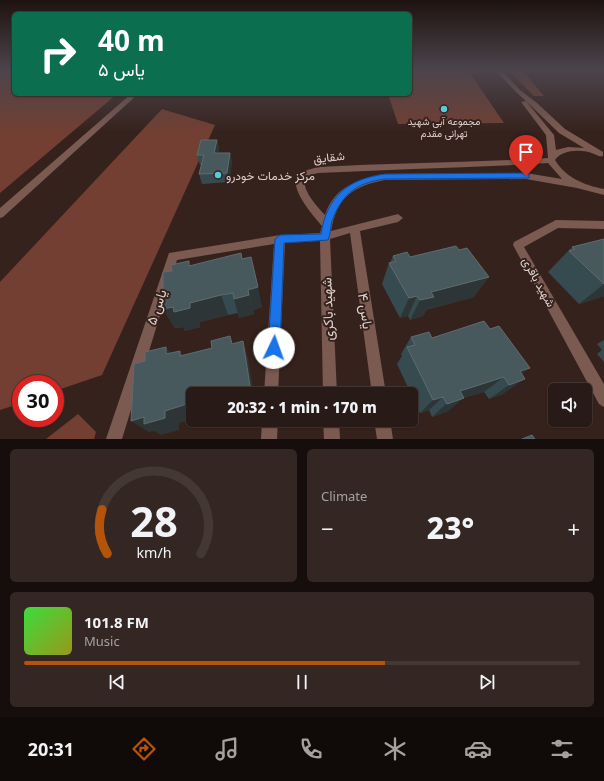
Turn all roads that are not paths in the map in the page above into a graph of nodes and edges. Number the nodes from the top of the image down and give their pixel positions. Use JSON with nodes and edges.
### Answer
{"nodes":[{"id":1,"x":518,"y":91,"type":"joint"},
{"id":2,"x":133,"y":96,"type":"edge"},
{"id":3,"x":602,"y":155,"type":"edge"},
{"id":4,"x":552,"y":158,"type":"junction"},
{"id":5,"x":579,"y":185,"type":"junction"},
{"id":6,"x":592,"y":190,"type":"junction"},
{"id":7,"x":604,"y":192,"type":"edge"},
{"id":8,"x":604,"y":200,"type":"edge"},
{"id":9,"x":0,"y":214,"type":"edge"},
{"id":10,"x":398,"y":218,"type":"dead end"},
{"id":11,"x":604,"y":225,"type":"edge"},
{"id":12,"x":354,"y":228,"type":"junction"},
{"id":13,"x":326,"y":231,"type":"junction"},
{"id":14,"x":280,"y":239,"type":"junction"},
{"id":15,"x":271,"y":387,"type":"edge"},
{"id":16,"x":330,"y":387,"type":"edge"},
{"id":17,"x":377,"y":387,"type":"edge"},
{"id":18,"x":604,"y":399,"type":"edge"},
{"id":19,"x":270,"y":427,"type":"edge"},
{"id":20,"x":331,"y":427,"type":"edge"},
{"id":21,"x":383,"y":427,"type":"edge"},
{"id":22,"x":114,"y":439,"type":"edge"},
{"id":23,"x":269,"y":439,"type":"edge"},
{"id":24,"x":332,"y":439,"type":"edge"},
{"id":25,"x":385,"y":439,"type":"edge"}],
"edges":[{"from":1,"to":3,"type":"street"},
{"from":1,"to":4,"type":"street"},
{"from":2,"to":9,"type":"street"},
{"from":3,"to":4,"type":"street"},
{"from":4,"to":5,"type":"street"},
{"from":4,"to":13,"type":"street","name":"شقایق"},
{"from":5,"to":6,"type":"street"},
{"from":5,"to":13,"type":"street"},
{"from":6,"to":7,"type":"street"},
{"from":6,"to":8,"type":"street"},
{"from":10,"to":12,"type":"street"},
{"from":11,"to":18,"type":"street","name":"شهید باقری"},
{"from":12,"to":13,"type":"street"},
{"from":12,"to":17,"type":"street","name":"یاس ۴"},
{"from":13,"to":14,"type":"street","name":"یاس ۵"},
{"from":13,"to":16,"type":"street","name":"شهید باکری"},
{"from":14,"to":15,"type":"street"},
{"from":14,"to":22,"type":"street","name":"یاس ۵"},
{"from":19,"to":23,"type":"street"},
{"from":20,"to":24,"type":"street"},
{"from":21,"to":25,"type":"street"}]}
